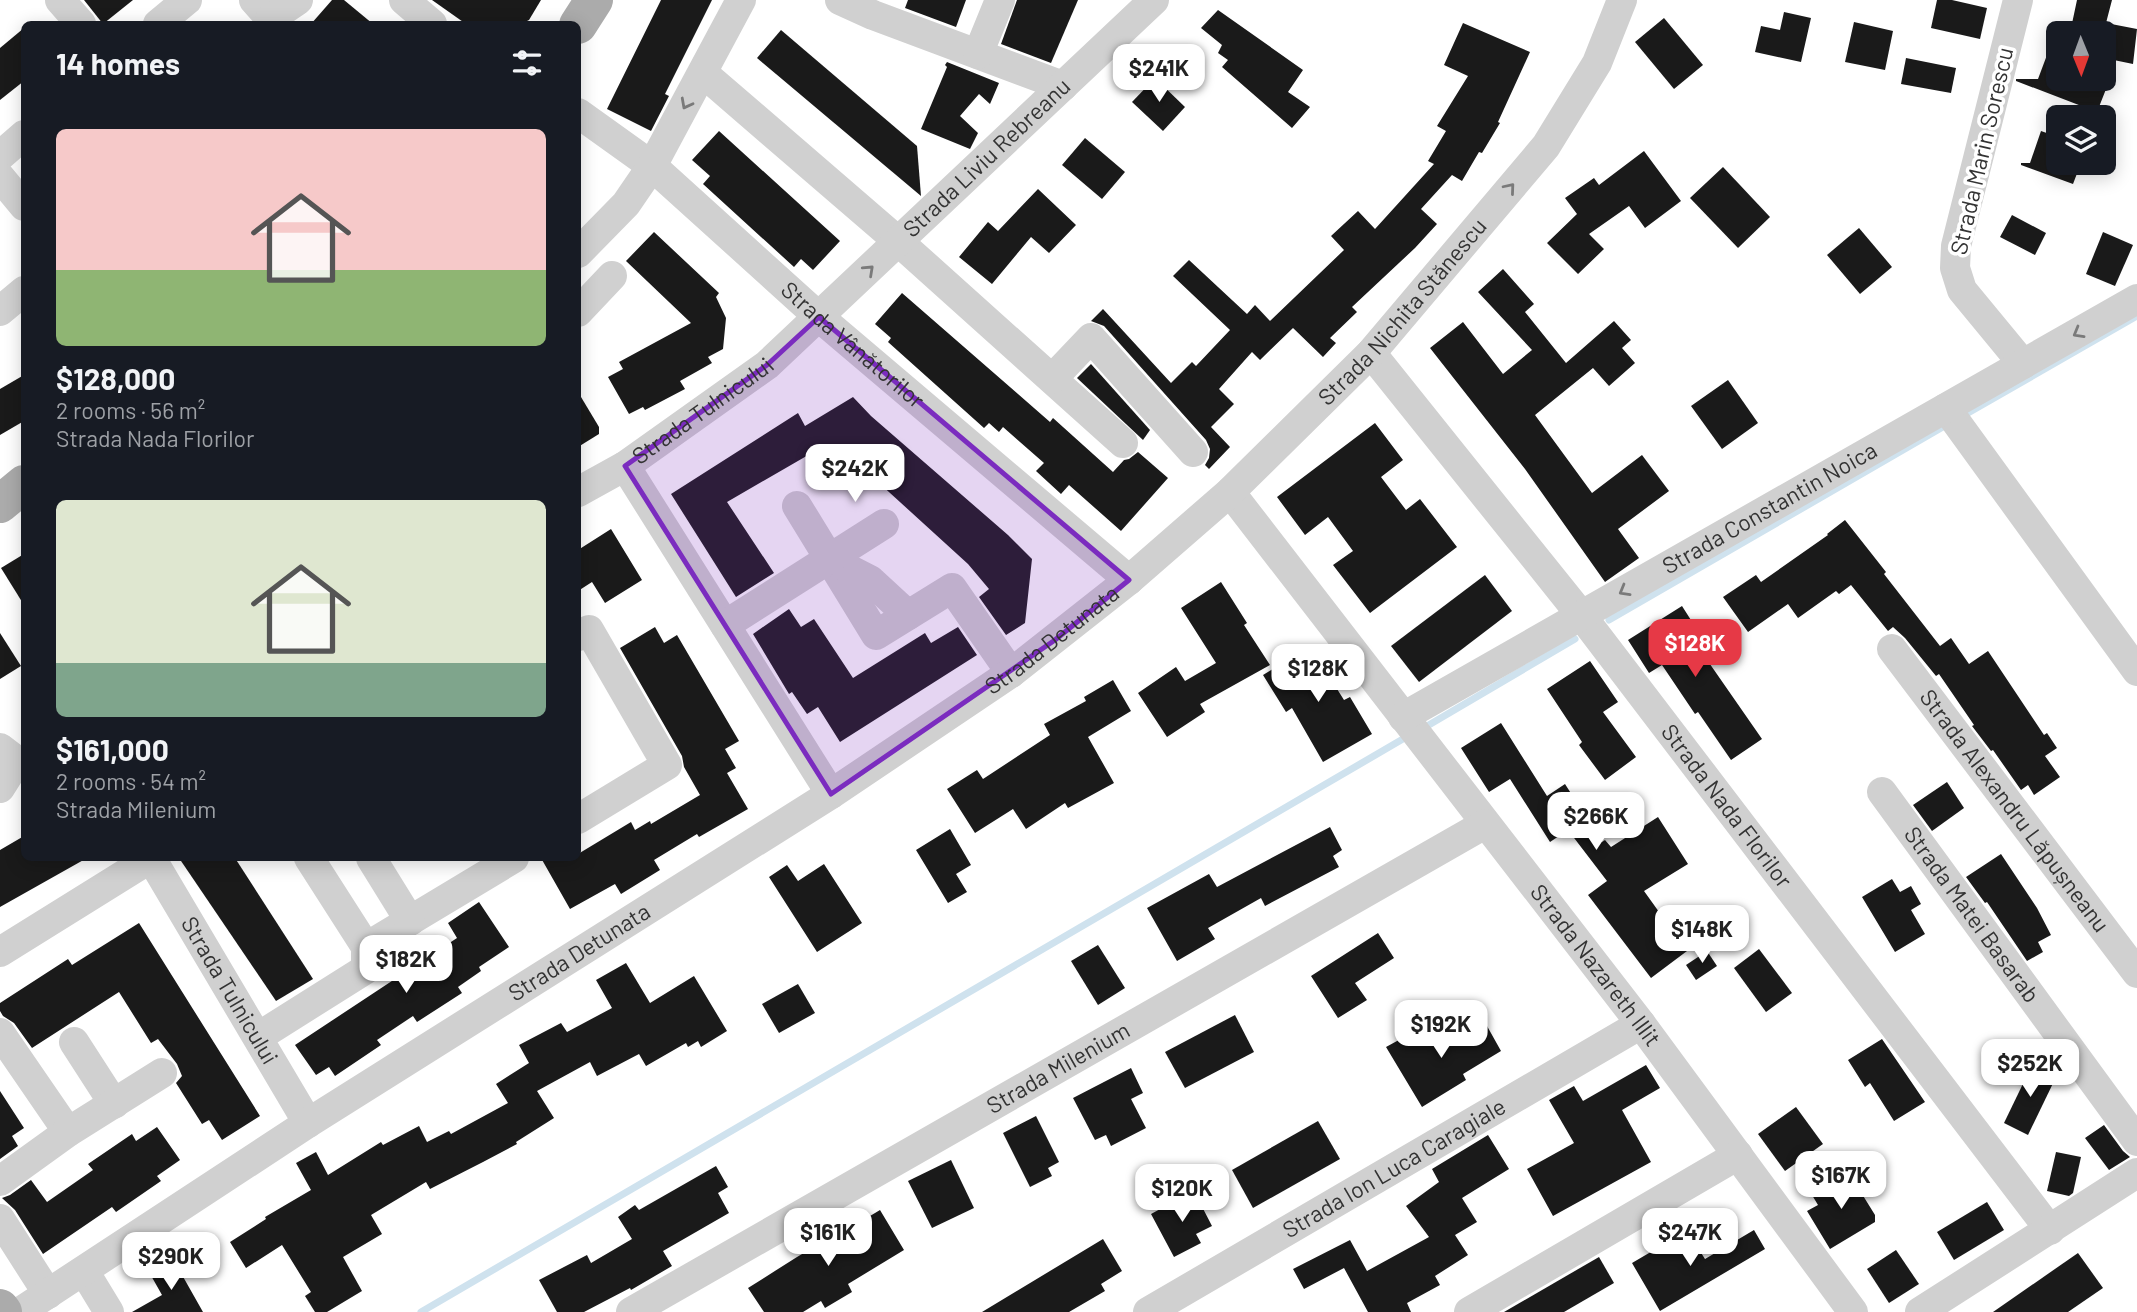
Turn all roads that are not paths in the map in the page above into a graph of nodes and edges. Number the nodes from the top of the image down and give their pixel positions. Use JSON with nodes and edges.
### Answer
{"nodes":[{"id":1,"x":60,"y":0,"type":"edge"},
{"id":2,"x":187,"y":0,"type":"edge"},
{"id":3,"x":298,"y":0,"type":"edge"},
{"id":4,"x":404,"y":0,"type":"edge"},
{"id":5,"x":594,"y":0,"type":"edge"},
{"id":6,"x":741,"y":0,"type":"edge"},
{"id":7,"x":840,"y":0,"type":"edge"},
{"id":8,"x":1000,"y":0,"type":"edge"},
{"id":9,"x":1622,"y":0,"type":"edge"},
{"id":10,"x":2018,"y":0,"type":"edge"},
{"id":11,"x":1146,"y":2,"type":"edge"},
{"id":12,"x":876,"y":8,"type":"edge"},
{"id":13,"x":266,"y":15,"type":"edge"},
{"id":14,"x":78,"y":21,"type":"edge"},
{"id":15,"x":162,"y":21,"type":"edge"},
{"id":16,"x":428,"y":21,"type":"edge"},
{"id":17,"x":581,"y":21,"type":"edge"},
{"id":18,"x":978,"y":54,"type":"junction"},
{"id":19,"x":703,"y":73,"type":"junction"},
{"id":20,"x":1063,"y":86,"type":"junction"},
{"id":21,"x":581,"y":115,"type":"edge"},
{"id":22,"x":21,"y":138,"type":"edge"},
{"id":23,"x":0,"y":156,"type":"edge"},
{"id":24,"x":652,"y":166,"type":"junction"},
{"id":25,"x":0,"y":177,"type":"edge"},
{"id":26,"x":21,"y":202,"type":"edge"},
{"id":27,"x":899,"y":242,"type":"junction"},
{"id":28,"x":581,"y":250,"type":"edge"},
{"id":29,"x":612,"y":276,"type":"dead end"},
{"id":30,"x":21,"y":294,"type":"edge"},
{"id":31,"x":2137,"y":299,"type":"edge"},
{"id":32,"x":581,"y":309,"type":"edge"},
{"id":33,"x":0,"y":311,"type":"edge"},
{"id":34,"x":819,"y":317,"type":"junction"},
{"id":35,"x":1371,"y":353,"type":"junction"},
{"id":36,"x":2023,"y":364,"type":"junction"},
{"id":37,"x":1052,"y":379,"type":"junction"},
{"id":38,"x":1947,"y":408,"type":"junction"},
{"id":39,"x":1123,"y":443,"type":"dead end"},
{"id":40,"x":1193,"y":452,"type":"dead end"},
{"id":41,"x":21,"y":462,"type":"edge"},
{"id":42,"x":625,"y":466,"type":"junction"},
{"id":43,"x":0,"y":473,"type":"edge"},
{"id":44,"x":21,"y":486,"type":"edge"},
{"id":45,"x":581,"y":490,"type":"edge"},
{"id":46,"x":1230,"y":492,"type":"junction"},
{"id":47,"x":0,"y":503,"type":"edge"},
{"id":48,"x":797,"y":506,"type":"dead end"},
{"id":49,"x":884,"y":524,"type":"dead end"},
{"id":50,"x":829,"y":559,"type":"junction"},
{"id":51,"x":1129,"y":579,"type":"junction"},
{"id":52,"x":1581,"y":615,"type":"junction"},
{"id":53,"x":725,"y":625,"type":"junction"},
{"id":54,"x":581,"y":634,"type":"edge"},
{"id":55,"x":1892,"y":649,"type":"dead end"},
{"id":56,"x":2137,"y":671,"type":"edge"},
{"id":57,"x":1011,"y":673,"type":"junction"},
{"id":58,"x":1404,"y":718,"type":"junction"},
{"id":59,"x":0,"y":748,"type":"edge"},
{"id":60,"x":0,"y":788,"type":"edge"},
{"id":61,"x":1882,"y":792,"type":"dead end"},
{"id":62,"x":831,"y":794,"type":"junction"},
{"id":63,"x":581,"y":817,"type":"edge"},
{"id":64,"x":1485,"y":824,"type":"junction"},
{"id":65,"x":146,"y":861,"type":"edge"},
{"id":66,"x":153,"y":861,"type":"edge"},
{"id":67,"x":311,"y":861,"type":"edge"},
{"id":68,"x":373,"y":861,"type":"edge"},
{"id":69,"x":509,"y":861,"type":"edge"},
{"id":70,"x":410,"y":921,"type":"junction"},
{"id":71,"x":4,"y":942,"type":"edge"},
{"id":72,"x":366,"y":947,"type":"junction"},
{"id":73,"x":2137,"y":974,"type":"edge"},
{"id":74,"x":1641,"y":1024,"type":"junction"},
{"id":75,"x":0,"y":1032,"type":"edge"},
{"id":76,"x":258,"y":1037,"type":"junction"},
{"id":77,"x":74,"y":1042,"type":"dead end"},
{"id":78,"x":162,"y":1073,"type":"dead end"},
{"id":79,"x":114,"y":1104,"type":"junction"},
{"id":80,"x":308,"y":1123,"type":"junction"},
{"id":81,"x":68,"y":1132,"type":"junction"},
{"id":82,"x":2137,"y":1141,"type":"edge"},
{"id":83,"x":1738,"y":1155,"type":"junction"},
{"id":84,"x":2137,"y":1173,"type":"edge"},
{"id":85,"x":0,"y":1181,"type":"edge"},
{"id":86,"x":0,"y":1219,"type":"edge"},
{"id":87,"x":2050,"y":1230,"type":"junction"},
{"id":88,"x":83,"y":1270,"type":"junction"},
{"id":89,"x":48,"y":1294,"type":"junction"},
{"id":90,"x":1846,"y":1310,"type":"edge"},
{"id":91,"x":20,"y":1312,"type":"edge"},
{"id":92,"x":109,"y":1312,"type":"edge"},
{"id":93,"x":631,"y":1312,"type":"edge"},
{"id":94,"x":1147,"y":1312,"type":"edge"},
{"id":95,"x":1469,"y":1312,"type":"edge"},
{"id":96,"x":1920,"y":1312,"type":"edge"}],
"edges":[{"from":1,"to":14,"type":"street"},
{"from":2,"to":15,"type":"street"},
{"from":3,"to":13,"type":"street"},
{"from":4,"to":16,"type":"street"},
{"from":5,"to":17,"type":"main road"},
{"from":6,"to":19,"type":"street"},
{"from":7,"to":12,"type":"street"},
{"from":8,"to":18,"type":"street"},
{"from":35,"to":9,"type":"street","name":"Strada Nichita Stănescu","one_way":true},
{"from":10,"to":36,"type":"street","name":"Strada Marin Sorescu"},
{"from":11,"to":20,"type":"street","name":"Strada Liviu Rebreanu"},
{"from":12,"to":18,"type":"street"},
{"from":18,"to":20,"type":"street"},
{"from":19,"to":24,"type":"street","one_way":true},
{"from":19,"to":27,"type":"street"},
{"from":20,"to":27,"type":"street","name":"Strada Liviu Rebreanu"},
{"from":21,"to":24,"type":"street","name":"Strada Vânătorilor"},
{"from":22,"to":23,"type":"street"},
{"from":24,"to":28,"type":"street"},
{"from":24,"to":34,"type":"street","name":"Strada Vânătorilor"},
{"from":25,"to":26,"type":"street"},
{"from":34,"to":27,"type":"street","name":"Strada Liviu Rebreanu","one_way":true},
{"from":27,"to":37,"type":"street"},
{"from":29,"to":32,"type":"street"},
{"from":30,"to":33,"type":"street"},
{"from":31,"to":36,"type":"street","name":"Strada Constantin Noica","one_way":true},
{"from":34,"to":42,"type":"street","name":"Strada Tulnicului"},
{"from":34,"to":51,"type":"street","name":"Strada Vânătorilor"},
{"from":35,"to":46,"type":"street","name":"Strada Nichita Stănescu"},
{"from":35,"to":52,"type":"street","name":"Strada Nada Florilor"},
{"from":36,"to":38,"type":"street","name":"Strada Constantin Noica"},
{"from":37,"to":39,"type":"street"},
{"from":37,"to":40,"type":"street"},
{"from":38,"to":52,"type":"street","name":"Strada Constantin Noica","one_way":true},
{"from":38,"to":56,"type":"street"},
{"from":41,"to":43,"type":"main road"},
{"from":42,"to":45,"type":"street","name":"Strada Tulnicului"},
{"from":42,"to":53,"type":"street"},
{"from":44,"to":47,"type":"main road"},
{"from":46,"to":51,"type":"street","name":"Strada Nichita Stănescu"},
{"from":46,"to":58,"type":"street","name":"Strada Nazareth Illit"},
{"from":48,"to":50,"type":"street"},
{"from":49,"to":50,"type":"street"},
{"from":50,"to":53,"type":"street"},
{"from":50,"to":57,"type":"street"},
{"from":51,"to":57,"type":"street","name":"Strada Detunata"},
{"from":52,"to":58,"type":"street","name":"Strada Constantin Noica"},
{"from":52,"to":87,"type":"street","name":"Strada Nada Florilor"},
{"from":53,"to":62,"type":"street"},
{"from":54,"to":63,"type":"street"},
{"from":55,"to":73,"type":"street","name":"Strada Alexandru Lăpușneanu"},
{"from":57,"to":62,"type":"street","name":"Strada Detunata"},
{"from":58,"to":64,"type":"street","name":"Strada Nazareth Illit"},
{"from":59,"to":60,"type":"street"},
{"from":61,"to":82,"type":"street","name":"Strada Matei Basarab"},
{"from":62,"to":80,"type":"street","name":"Strada Detunata"},
{"from":64,"to":74,"type":"street","name":"Strada Nazareth Illit"},
{"from":64,"to":93,"type":"street","name":"Strada Milenium"},
{"from":65,"to":71,"type":"street"},
{"from":66,"to":76,"type":"street","name":"Strada Tulnicului"},
{"from":67,"to":72,"type":"street"},
{"from":68,"to":70,"type":"street"},
{"from":69,"to":70,"type":"street"},
{"from":70,"to":72,"type":"street"},
{"from":72,"to":76,"type":"street"},
{"from":74,"to":83,"type":"street","name":"Strada Nazareth Illit"},
{"from":74,"to":94,"type":"street","name":"Strada Ion Luca Caragiale"},
{"from":75,"to":81,"type":"street"},
{"from":76,"to":80,"type":"street","name":"Strada Tulnicului"},
{"from":77,"to":79,"type":"street"},
{"from":78,"to":79,"type":"street"},
{"from":79,"to":81,"type":"street"},
{"from":80,"to":88,"type":"street","name":"Strada Detunata"},
{"from":81,"to":85,"type":"street"},
{"from":83,"to":90,"type":"street","name":"Strada Nazareth Illit"},
{"from":83,"to":95,"type":"street"},
{"from":84,"to":87,"type":"street"},
{"from":86,"to":89,"type":"street"},
{"from":87,"to":96,"type":"street"},
{"from":88,"to":89,"type":"street","name":"Strada Detunata"},
{"from":88,"to":92,"type":"street"},
{"from":89,"to":91,"type":"street","name":"Strada Detunata"}]}
